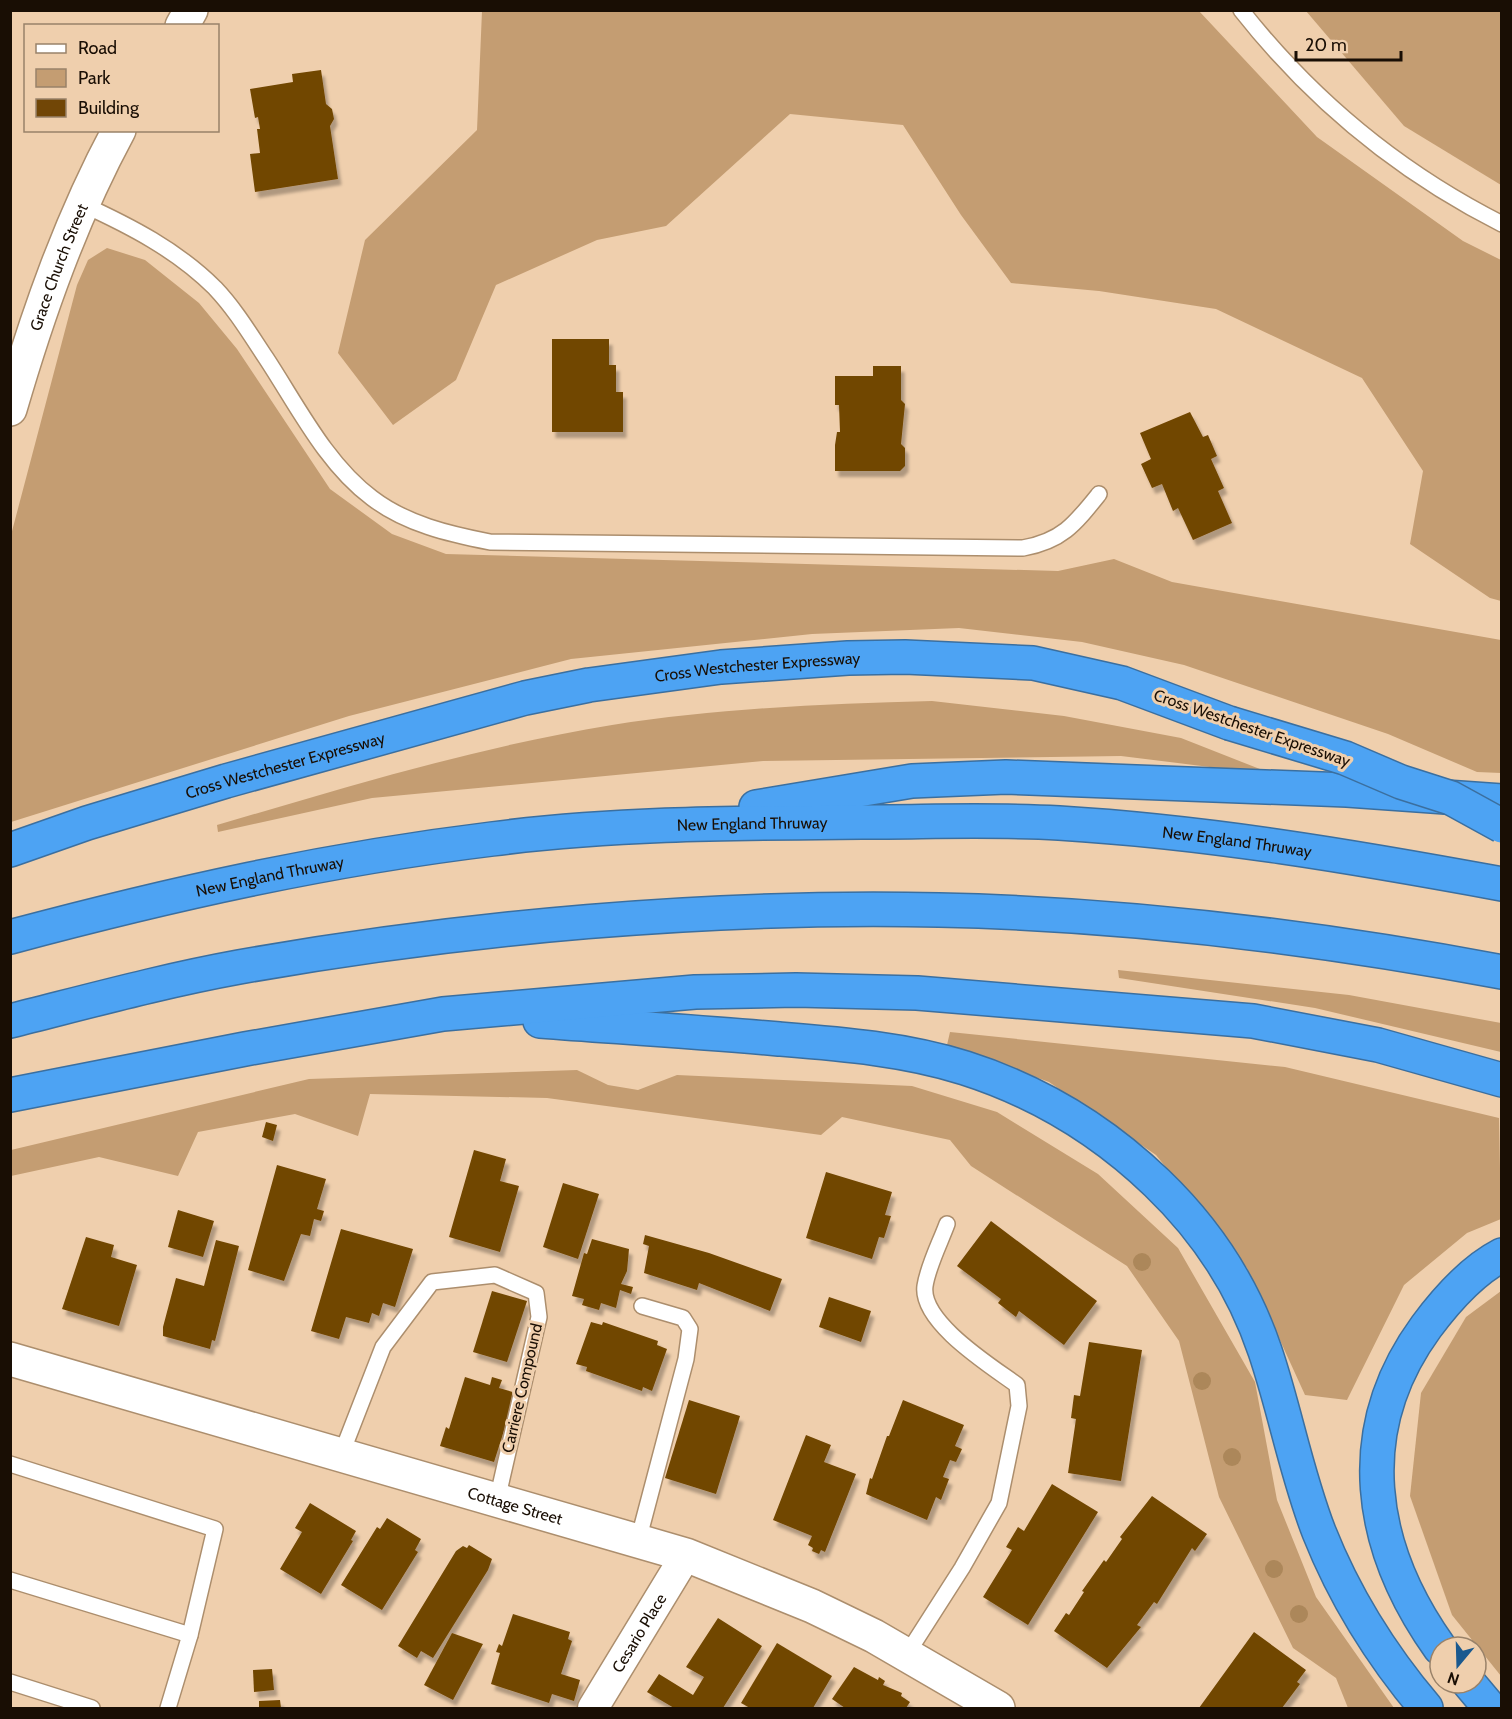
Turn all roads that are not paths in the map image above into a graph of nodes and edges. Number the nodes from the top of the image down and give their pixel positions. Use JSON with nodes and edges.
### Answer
{"nodes":[{"id":1,"x":191,"y":10,"type":"edge"},
{"id":2,"x":1241,"y":10,"type":"edge"},
{"id":3,"x":183,"y":24,"type":"edge"},
{"id":4,"x":119,"y":132,"type":"edge"},
{"id":5,"x":82,"y":204,"type":"junction"},
{"id":6,"x":1502,"y":224,"type":"edge"},
{"id":7,"x":10,"y":409,"type":"edge"},
{"id":8,"x":1099,"y":494,"type":"dead end"},
{"id":9,"x":1502,"y":801,"type":"edge"},
{"id":10,"x":1502,"y":826,"type":"edge"},
{"id":11,"x":648,"y":827,"type":"junction"},
{"id":12,"x":10,"y":850,"type":"edge"},
{"id":13,"x":1502,"y":884,"type":"edge"},
{"id":14,"x":10,"y":937,"type":"edge"},
{"id":15,"x":1502,"y":972,"type":"edge"},
{"id":16,"x":443,"y":1014,"type":"junction"},
{"id":17,"x":10,"y":1021,"type":"edge"},
{"id":18,"x":1502,"y":1080,"type":"edge"},
{"id":19,"x":10,"y":1095,"type":"edge"},
{"id":20,"x":947,"y":1224,"type":"dead end"},
{"id":21,"x":1502,"y":1255,"type":"edge"},
{"id":22,"x":642,"y":1306,"type":"dead end"},
{"id":23,"x":10,"y":1359,"type":"edge"},
{"id":24,"x":341,"y":1455,"type":"junction"},
{"id":25,"x":10,"y":1464,"type":"edge"},
{"id":26,"x":497,"y":1500,"type":"junction"},
{"id":27,"x":638,"y":1541,"type":"junction"},
{"id":28,"x":686,"y":1555,"type":"junction"},
{"id":29,"x":10,"y":1580,"type":"edge"},
{"id":30,"x":190,"y":1635,"type":"junction"},
{"id":31,"x":1431,"y":1635,"type":"edge"},
{"id":32,"x":907,"y":1654,"type":"junction"},
{"id":33,"x":10,"y":1682,"type":"edge"},
{"id":34,"x":1479,"y":1695,"type":"edge"},
{"id":35,"x":92,"y":1708,"type":"edge"},
{"id":36,"x":168,"y":1708,"type":"edge"},
{"id":37,"x":593,"y":1708,"type":"edge"},
{"id":38,"x":998,"y":1708,"type":"edge"},
{"id":39,"x":1426,"y":1708,"type":"edge"},
{"id":40,"x":1490,"y":1708,"type":"edge"}],
"edges":[{"from":1,"to":3,"type":"street"},
{"from":2,"to":6,"type":"lane"},
{"from":4,"to":5,"type":"street","name":"Grace Church Street"},
{"from":5,"to":7,"type":"street","name":"Grace Church Street"},
{"from":5,"to":8,"type":"lane"},
{"from":9,"to":11,"type":"highway"},
{"from":10,"to":12,"type":"highway","name":"Cross Westchester Expressway","bridge":true},
{"from":11,"to":13,"type":"highway","name":"New England Thruway"},
{"from":11,"to":14,"type":"highway","name":"New England Thruway"},
{"from":15,"to":17,"type":"highway"},
{"from":16,"to":18,"type":"highway"},
{"from":16,"to":19,"type":"highway"},
{"from":16,"to":39,"type":"highway"},
{"from":20,"to":32,"type":"lane"},
{"from":21,"to":31,"type":"highway"},
{"from":22,"to":27,"type":"lane"},
{"from":23,"to":24,"type":"street","name":"Cottage Street"},
{"from":24,"to":26,"type":"street","name":"Cottage Street"},
{"from":24,"to":26,"type":"lane","name":"Carriere Compound"},
{"from":25,"to":30,"type":"lane"},
{"from":26,"to":27,"type":"street","name":"Cottage Street"},
{"from":27,"to":28,"type":"street","name":"Cottage Street"},
{"from":28,"to":32,"type":"street","name":"Cottage Street"},
{"from":28,"to":37,"type":"street","name":"Cesario Place"},
{"from":29,"to":30,"type":"lane"},
{"from":30,"to":36,"type":"lane"},
{"from":32,"to":38,"type":"street","name":"Cottage Street"},
{"from":33,"to":35,"type":"lane"},
{"from":34,"to":40,"type":"highway"}]}
